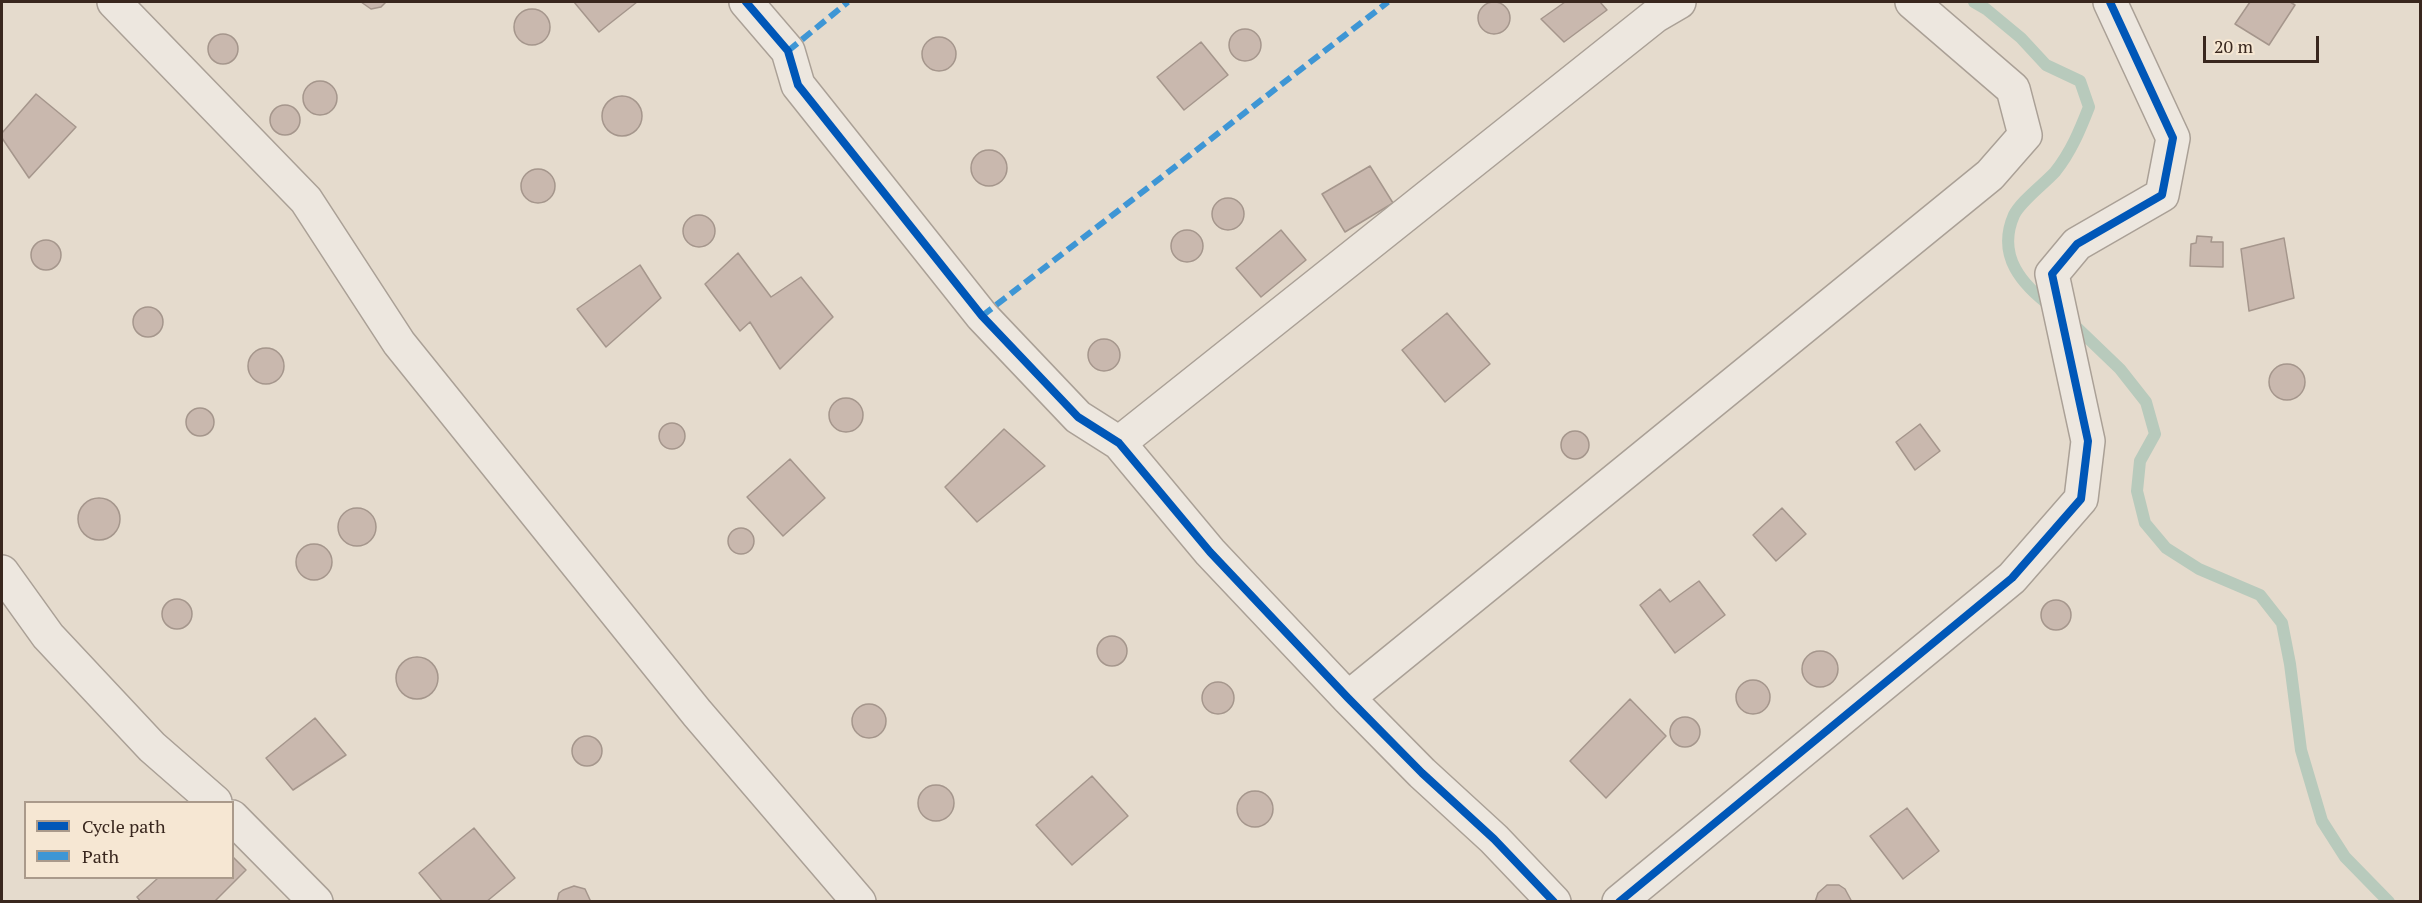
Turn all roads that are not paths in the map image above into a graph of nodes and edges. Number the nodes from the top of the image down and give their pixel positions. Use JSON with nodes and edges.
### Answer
{"nodes":[{"id":1,"x":114,"y":2,"type":"edge"},
{"id":2,"x":746,"y":2,"type":"edge"},
{"id":3,"x":1679,"y":2,"type":"edge"},
{"id":4,"x":1912,"y":2,"type":"edge"},
{"id":5,"x":2110,"y":2,"type":"edge"},
{"id":6,"x":1119,"y":443,"type":"junction"},
{"id":7,"x":2,"y":572,"type":"edge"},
{"id":8,"x":1348,"y":698,"type":"junction"},
{"id":9,"x":214,"y":801,"type":"edge"},
{"id":10,"x":234,"y":820,"type":"edge"},
{"id":11,"x":316,"y":902,"type":"edge"},
{"id":12,"x":859,"y":902,"type":"edge"},
{"id":13,"x":1554,"y":902,"type":"edge"},
{"id":14,"x":1619,"y":902,"type":"edge"}],
"edges":[{"from":1,"to":12,"type":"street"},
{"from":2,"to":6,"type":"street"},
{"from":3,"to":6,"type":"street"},
{"from":4,"to":8,"type":"street"},
{"from":5,"to":14,"type":"street"},
{"from":6,"to":8,"type":"street"},
{"from":7,"to":9,"type":"street"},
{"from":8,"to":13,"type":"street"},
{"from":10,"to":11,"type":"street"}]}
